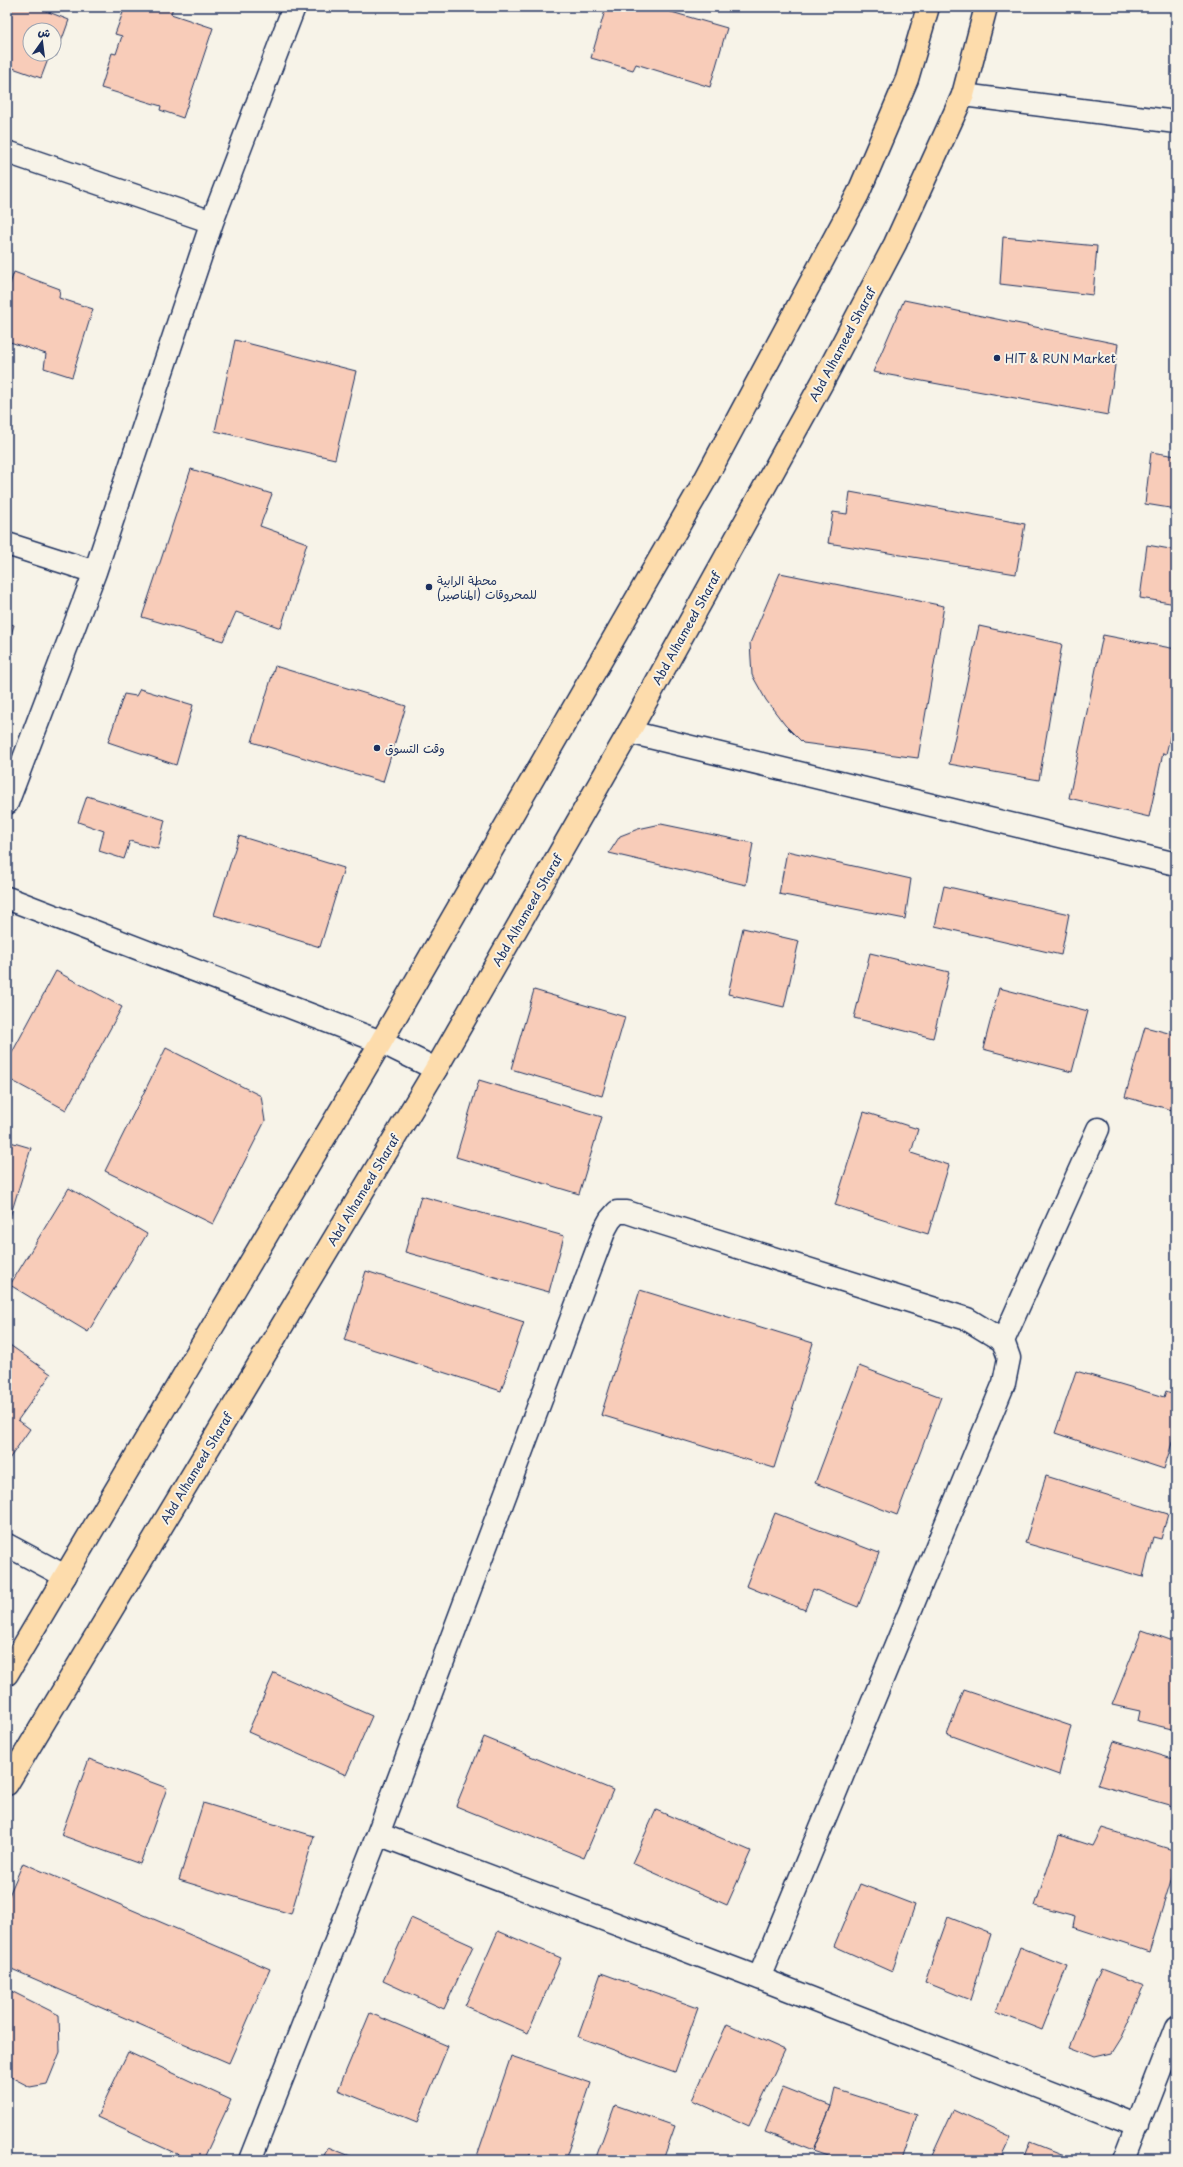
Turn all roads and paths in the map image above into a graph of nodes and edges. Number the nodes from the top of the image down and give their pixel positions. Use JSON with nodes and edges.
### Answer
{"nodes":[{"id":1,"x":294,"y":7,"type":"edge"},
{"id":2,"x":928,"y":7,"type":"edge"},
{"id":3,"x":986,"y":7,"type":"edge"},
{"id":4,"x":962,"y":95,"type":"junction"},
{"id":5,"x":1176,"y":122,"type":"edge"},
{"id":6,"x":7,"y":152,"type":"edge"},
{"id":7,"x":212,"y":222,"type":"junction"},
{"id":8,"x":7,"y":544,"type":"edge"},
{"id":9,"x":95,"y":572,"type":"junction"},
{"id":10,"x":629,"y":732,"type":"junction"},
{"id":11,"x":7,"y":803,"type":"edge"},
{"id":12,"x":1176,"y":864,"type":"edge"},
{"id":13,"x":7,"y":898,"type":"edge"},
{"id":14,"x":381,"y":1042,"type":"junction"},
{"id":15,"x":436,"y":1069,"type":"junction"},
{"id":16,"x":1098,"y":1129,"type":"dead end"},
{"id":17,"x":1003,"y":1341,"type":"junction"},
{"id":18,"x":7,"y":1545,"type":"edge"},
{"id":19,"x":65,"y":1576,"type":"junction"},
{"id":20,"x":7,"y":1674,"type":"edge"},
{"id":21,"x":7,"y":1784,"type":"edge"},
{"id":22,"x":378,"y":1834,"type":"junction"},
{"id":23,"x":758,"y":1978,"type":"junction"},
{"id":24,"x":1176,"y":2026,"type":"edge"},
{"id":25,"x":1138,"y":2126,"type":"junction"},
{"id":26,"x":250,"y":2160,"type":"edge"},
{"id":27,"x":1124,"y":2160,"type":"edge"}],
"edges":[{"from":1,"to":7,"type":"street"},
{"from":2,"to":14,"type":"main road"},
{"from":3,"to":4,"type":"main road","name":"Abd Alhameed Sharaf"},
{"from":4,"to":5,"type":"street"},
{"from":4,"to":10,"type":"main road","name":"Abd Alhameed Sharaf"},
{"from":6,"to":7,"type":"street"},
{"from":7,"to":9,"type":"street"},
{"from":8,"to":9,"type":"street"},
{"from":9,"to":11,"type":"street"},
{"from":10,"to":12,"type":"street"},
{"from":10,"to":15,"type":"main road","name":"Abd Alhameed Sharaf"},
{"from":13,"to":14,"type":"street"},
{"from":14,"to":15,"type":"street"},
{"from":14,"to":19,"type":"main road"},
{"from":15,"to":21,"type":"main road","name":"Abd Alhameed Sharaf"},
{"from":16,"to":17,"type":"street"},
{"from":17,"to":22,"type":"street"},
{"from":17,"to":23,"type":"street"},
{"from":18,"to":19,"type":"street"},
{"from":19,"to":20,"type":"main road"},
{"from":22,"to":23,"type":"street"},
{"from":22,"to":26,"type":"street"},
{"from":23,"to":25,"type":"street"},
{"from":24,"to":25,"type":"street"},
{"from":25,"to":27,"type":"street"}]}
